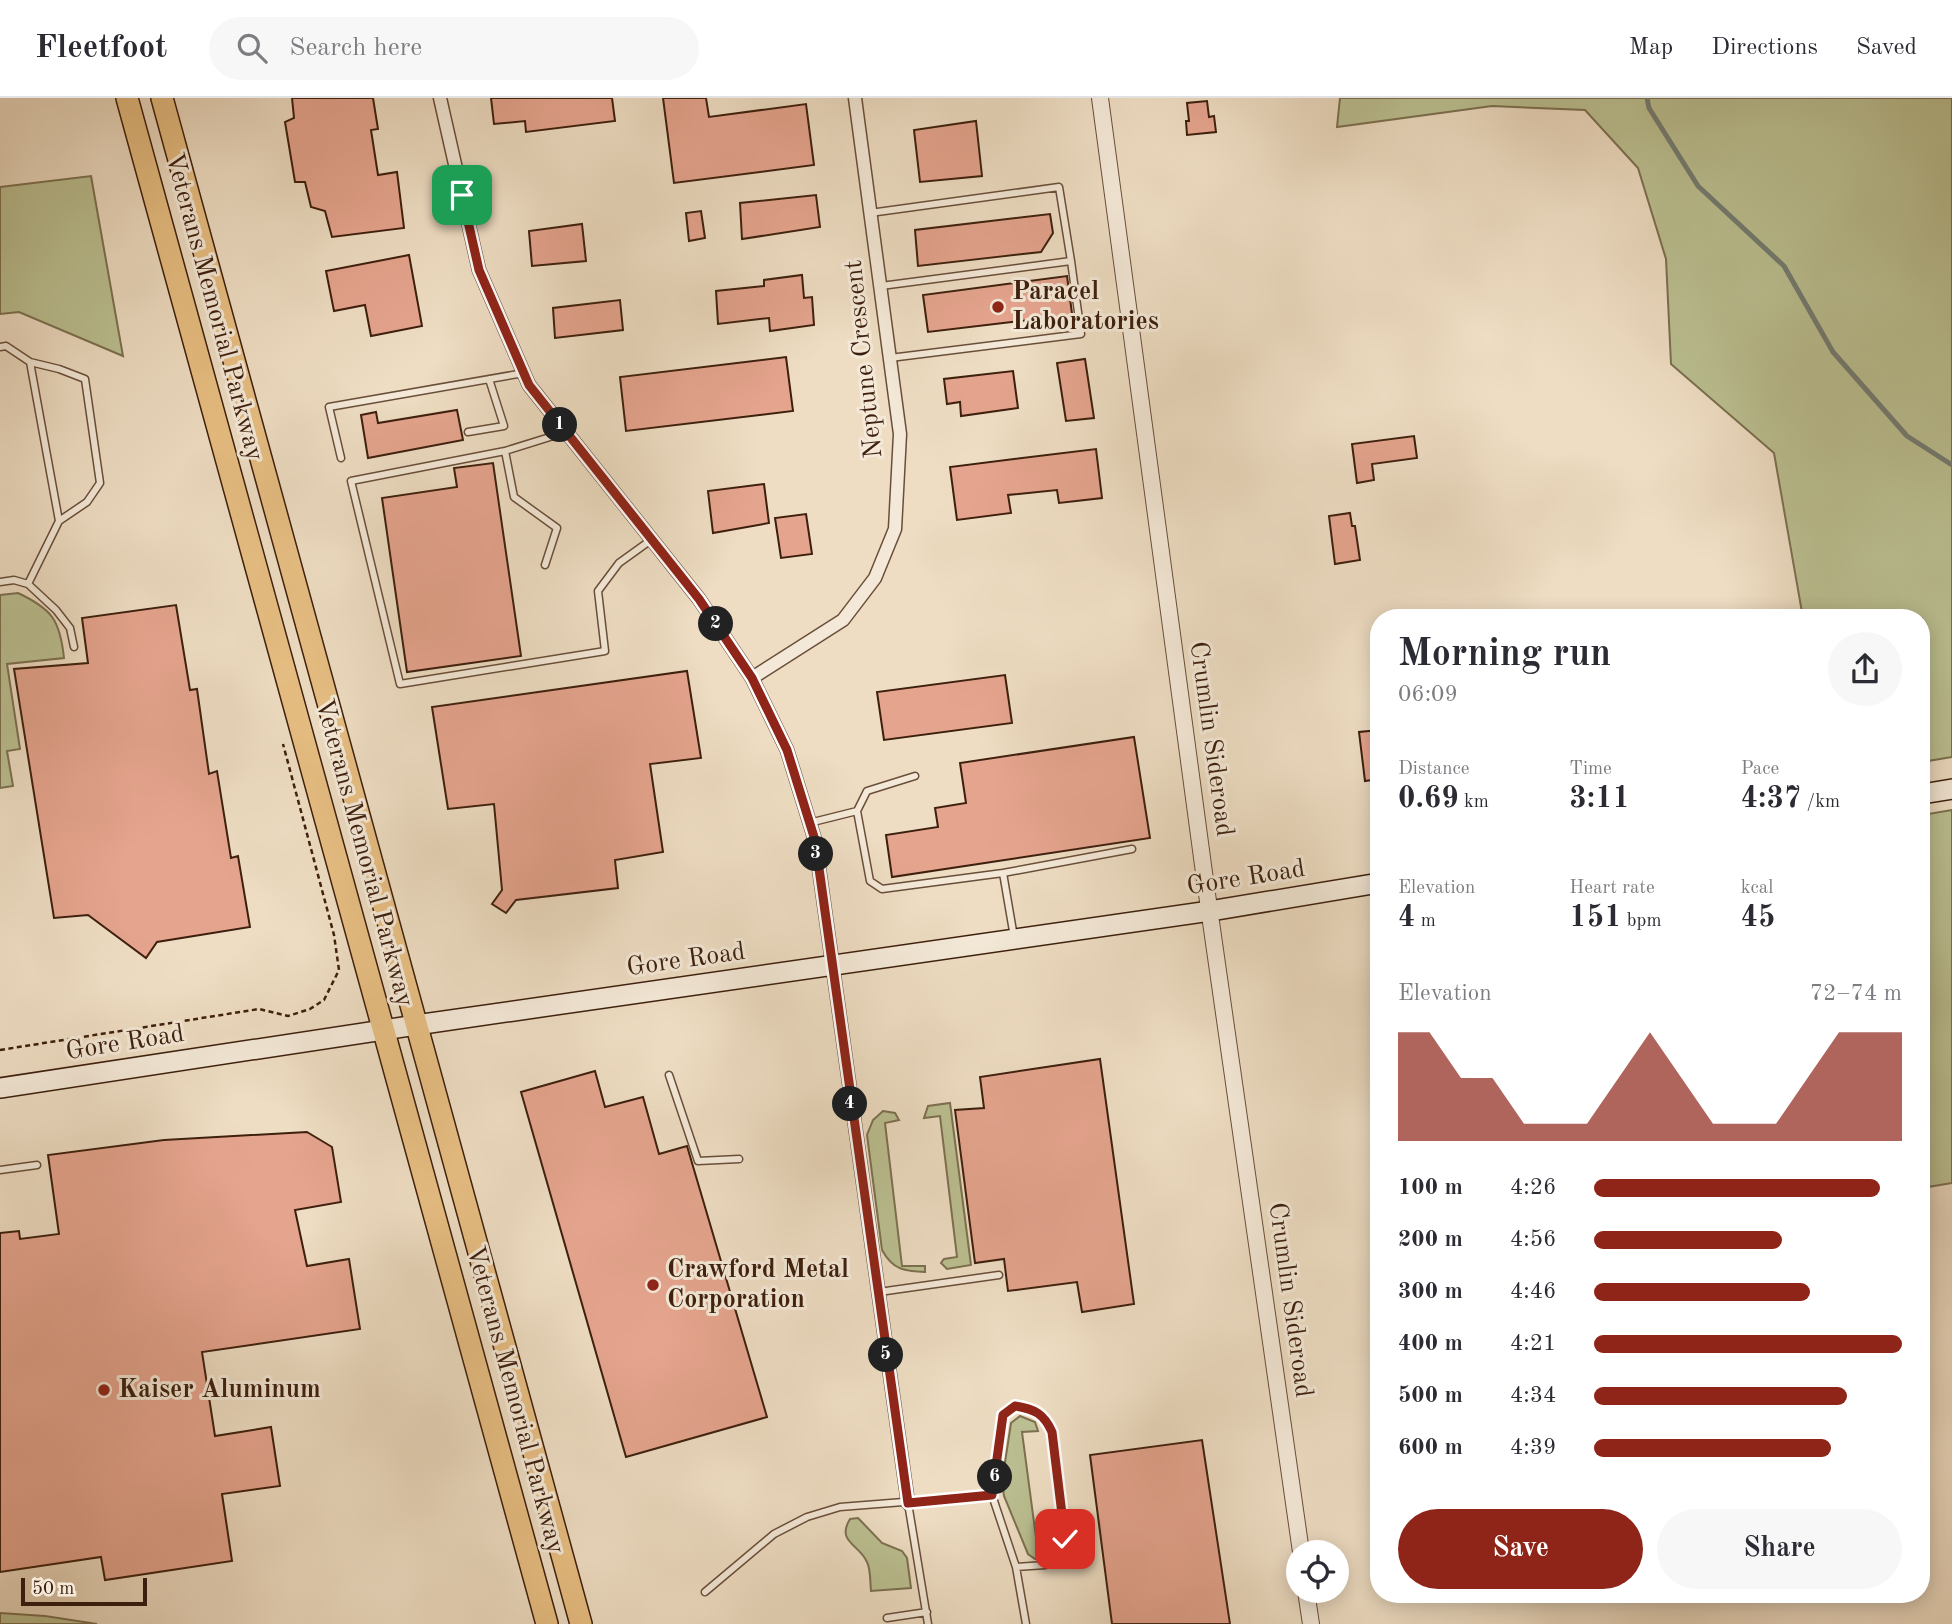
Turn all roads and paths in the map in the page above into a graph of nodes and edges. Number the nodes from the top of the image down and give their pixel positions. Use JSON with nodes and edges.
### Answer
{"nodes":[{"id":1,"x":127,"y":98,"type":"edge"},
{"id":2,"x":162,"y":98,"type":"edge"},
{"id":3,"x":440,"y":98,"type":"edge"},
{"id":4,"x":855,"y":98,"type":"edge"},
{"id":5,"x":1100,"y":98,"type":"edge"},
{"id":6,"x":870,"y":214,"type":"junction"},
{"id":7,"x":1071,"y":261,"type":"junction"},
{"id":8,"x":881,"y":286,"type":"junction"},
{"id":9,"x":0,"y":347,"type":"edge"},
{"id":10,"x":890,"y":358,"type":"junction"},
{"id":11,"x":30,"y":362,"type":"junction"},
{"id":12,"x":524,"y":373,"type":"junction"},
{"id":13,"x":489,"y":379,"type":"junction"},
{"id":14,"x":468,"y":432,"type":"dead end"},
{"id":15,"x":566,"y":432,"type":"junction"},
{"id":16,"x":505,"y":451,"type":"junction"},
{"id":17,"x":341,"y":458,"type":"dead end"},
{"id":18,"x":60,"y":522,"type":"junction"},
{"id":19,"x":651,"y":540,"type":"junction"},
{"id":20,"x":545,"y":565,"type":"dead end"},
{"id":21,"x":0,"y":582,"type":"edge"},
{"id":22,"x":27,"y":584,"type":"junction"},
{"id":23,"x":74,"y":647,"type":"dead end"},
{"id":24,"x":752,"y":678,"type":"junction"},
{"id":25,"x":915,"y":776,"type":"dead end"},
{"id":26,"x":1952,"y":789,"type":"edge"},
{"id":27,"x":1930,"y":793,"type":"edge"},
{"id":28,"x":857,"y":811,"type":"junction"},
{"id":29,"x":809,"y":823,"type":"junction"},
{"id":30,"x":1132,"y":849,"type":"dead end"},
{"id":31,"x":1003,"y":873,"type":"junction"},
{"id":32,"x":1370,"y":884,"type":"edge"},
{"id":33,"x":1210,"y":911,"type":"junction"},
{"id":34,"x":1014,"y":940,"type":"junction"},
{"id":35,"x":832,"y":966,"type":"junction"},
{"id":36,"x":288,"y":1016,"type":"dead end"},
{"id":37,"x":416,"y":1025,"type":"junction"},
{"id":38,"x":384,"y":1030,"type":"junction"},
{"id":39,"x":0,"y":1050,"type":"edge"},
{"id":40,"x":669,"y":1075,"type":"dead end"},
{"id":41,"x":0,"y":1088,"type":"edge"},
{"id":42,"x":739,"y":1159,"type":"dead end"},
{"id":43,"x":37,"y":1165,"type":"dead end"},
{"id":44,"x":0,"y":1170,"type":"edge"},
{"id":45,"x":999,"y":1275,"type":"dead end"},
{"id":46,"x":877,"y":1292,"type":"junction"},
{"id":47,"x":992,"y":1495,"type":"junction"},
{"id":48,"x":908,"y":1503,"type":"junction"},
{"id":49,"x":1299,"y":1540,"type":"edge"},
{"id":50,"x":1016,"y":1567,"type":"junction"},
{"id":51,"x":705,"y":1592,"type":"dead end"},
{"id":52,"x":1308,"y":1603,"type":"edge"},
{"id":53,"x":927,"y":1612,"type":"junction"},
{"id":54,"x":887,"y":1618,"type":"dead end"},
{"id":55,"x":547,"y":1624,"type":"edge"},
{"id":56,"x":581,"y":1624,"type":"edge"},
{"id":57,"x":928,"y":1624,"type":"edge"},
{"id":58,"x":1026,"y":1624,"type":"edge"},
{"id":59,"x":1311,"y":1624,"type":"edge"}],
"edges":[{"from":1,"to":38,"type":"highway","name":"Veterans Memorial Parkway"},
{"from":2,"to":37,"type":"highway","name":"Veterans Memorial Parkway"},
{"from":3,"to":12,"type":"street"},
{"from":4,"to":6,"type":"street","name":"Neptune Crescent"},
{"from":5,"to":33,"type":"street","name":"Crumlin Sideroad"},
{"from":6,"to":7,"type":"lane"},
{"from":6,"to":8,"type":"street","name":"Neptune Crescent"},
{"from":7,"to":8,"type":"lane"},
{"from":7,"to":10,"type":"lane"},
{"from":8,"to":10,"type":"street","name":"Neptune Crescent"},
{"from":9,"to":11,"type":"lane"},
{"from":10,"to":24,"type":"street","name":"Neptune Crescent"},
{"from":11,"to":18,"type":"lane"},
{"from":11,"to":18,"type":"lane"},
{"from":12,"to":13,"type":"lane"},
{"from":12,"to":15,"type":"street"},
{"from":13,"to":14,"type":"lane"},
{"from":13,"to":17,"type":"lane"},
{"from":15,"to":16,"type":"lane"},
{"from":15,"to":19,"type":"street"},
{"from":16,"to":19,"type":"lane"},
{"from":16,"to":20,"type":"lane"},
{"from":18,"to":22,"type":"lane"},
{"from":19,"to":24,"type":"street"},
{"from":21,"to":22,"type":"lane"},
{"from":22,"to":23,"type":"lane"},
{"from":24,"to":29,"type":"street"},
{"from":25,"to":28,"type":"lane"},
{"from":26,"to":27,"type":"main road"},
{"from":28,"to":29,"type":"lane"},
{"from":28,"to":31,"type":"lane"},
{"from":29,"to":35,"type":"street"},
{"from":30,"to":31,"type":"lane"},
{"from":31,"to":34,"type":"lane"},
{"from":32,"to":33,"type":"main road","name":"Gore Road"},
{"from":33,"to":34,"type":"main road","name":"Gore Road"},
{"from":33,"to":49,"type":"street","name":"Crumlin Sideroad"},
{"from":34,"to":35,"type":"main road","name":"Gore Road"},
{"from":35,"to":37,"type":"main road","name":"Gore Road"},
{"from":35,"to":46,"type":"street"},
{"from":36,"to":39,"type":"path"},
{"from":37,"to":38,"type":"main road","name":"Gore Road"},
{"from":37,"to":56,"type":"highway","name":"Veterans Memorial Parkway"},
{"from":38,"to":41,"type":"main road","name":"Gore Road"},
{"from":38,"to":55,"type":"highway","name":"Veterans Memorial Parkway"},
{"from":40,"to":42,"type":"lane"},
{"from":43,"to":44,"type":"lane"},
{"from":45,"to":46,"type":"lane"},
{"from":46,"to":48,"type":"street"},
{"from":47,"to":48,"type":"lane"},
{"from":47,"to":50,"type":"lane"},
{"from":47,"to":50,"type":"lane"},
{"from":48,"to":51,"type":"lane"},
{"from":48,"to":53,"type":"lane"},
{"from":50,"to":58,"type":"lane"},
{"from":52,"to":59,"type":"street"},
{"from":53,"to":54,"type":"lane"},
{"from":53,"to":57,"type":"lane"}]}
